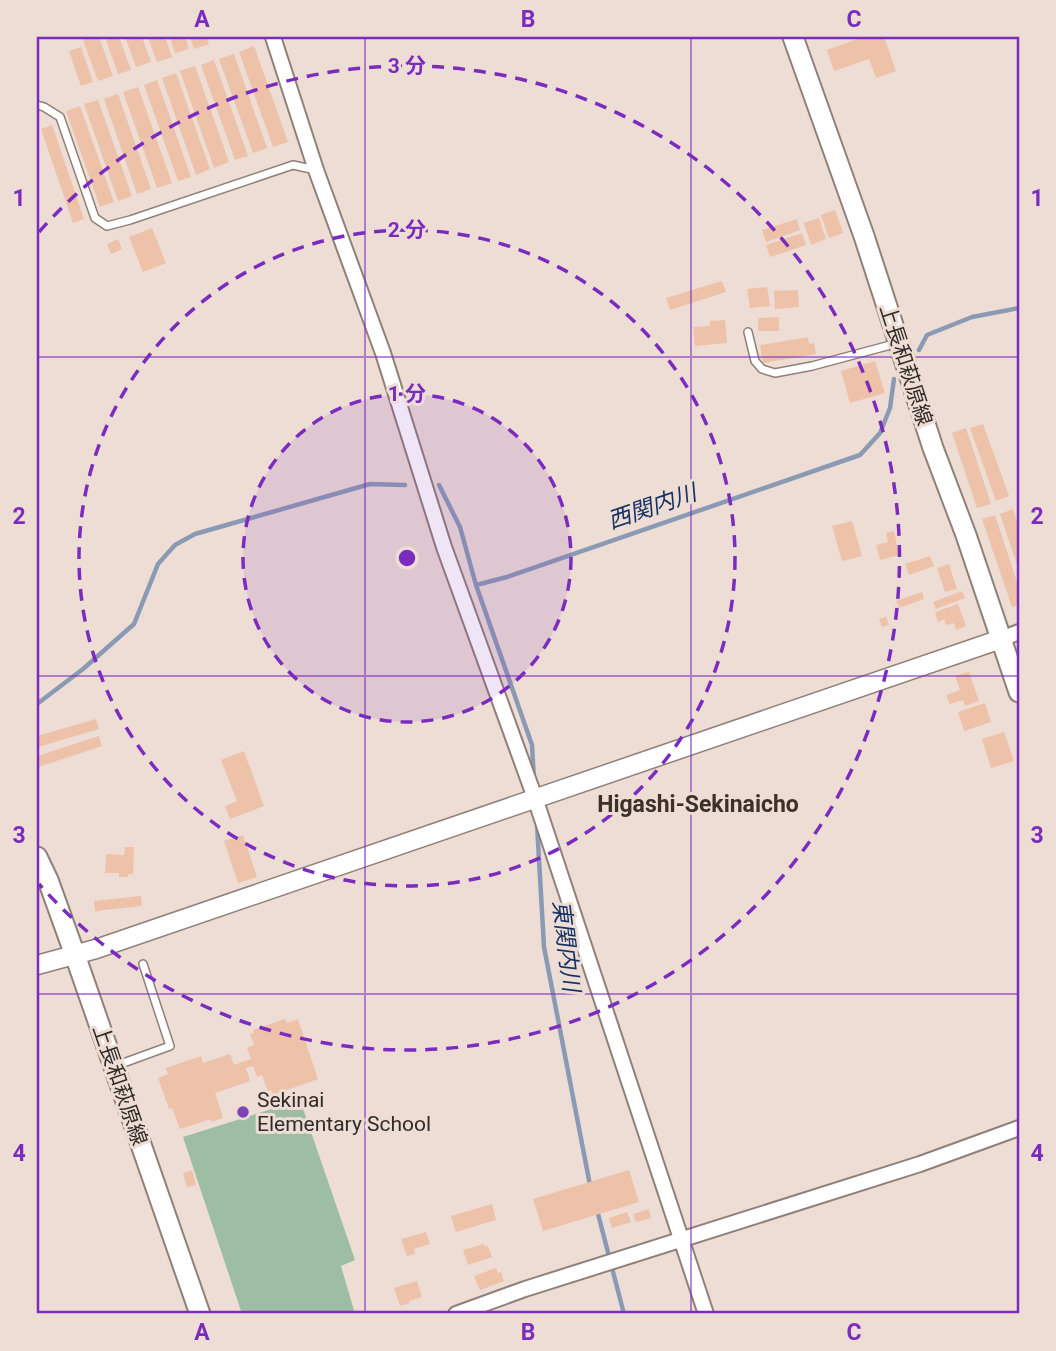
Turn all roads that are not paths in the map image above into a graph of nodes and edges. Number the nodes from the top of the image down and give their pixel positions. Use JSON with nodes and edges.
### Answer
{"nodes":[{"id":1,"x":273,"y":37,"type":"edge"},
{"id":2,"x":793,"y":37,"type":"edge"},
{"id":3,"x":37,"y":105,"type":"edge"},
{"id":4,"x":316,"y":170,"type":"junction"},
{"id":5,"x":748,"y":332,"type":"dead end"},
{"id":6,"x":898,"y":343,"type":"junction"},
{"id":7,"x":1010,"y":636,"type":"edge"},
{"id":8,"x":1019,"y":692,"type":"edge"},
{"id":9,"x":535,"y":798,"type":"junction"},
{"id":10,"x":37,"y":856,"type":"edge"},
{"id":11,"x":75,"y":956,"type":"junction"},
{"id":12,"x":143,"y":964,"type":"dead end"},
{"id":13,"x":37,"y":965,"type":"edge"},
{"id":14,"x":114,"y":1066,"type":"junction"},
{"id":15,"x":1019,"y":1128,"type":"edge"},
{"id":16,"x":682,"y":1239,"type":"junction"},
{"id":17,"x":200,"y":1314,"type":"edge"},
{"id":18,"x":456,"y":1314,"type":"edge"},
{"id":19,"x":706,"y":1314,"type":"edge"}],
"edges":[{"from":1,"to":4,"type":"street"},
{"from":2,"to":6,"type":"main road","name":"上長和萩原線"},
{"from":3,"to":4,"type":"lane"},
{"from":4,"to":9,"type":"street"},
{"from":5,"to":6,"type":"lane"},
{"from":6,"to":7,"type":"main road","name":"上長和萩原線"},
{"from":7,"to":8,"type":"main road","name":"上長和萩原線"},
{"from":7,"to":9,"type":"street"},
{"from":9,"to":11,"type":"street"},
{"from":9,"to":16,"type":"street"},
{"from":10,"to":11,"type":"main road","name":"上長和萩原線"},
{"from":11,"to":13,"type":"street"},
{"from":11,"to":14,"type":"main road","name":"上長和萩原線"},
{"from":12,"to":14,"type":"lane"},
{"from":14,"to":17,"type":"main road","name":"上長和萩原線"},
{"from":15,"to":16,"type":"street"},
{"from":16,"to":18,"type":"street"},
{"from":16,"to":19,"type":"street"}]}
